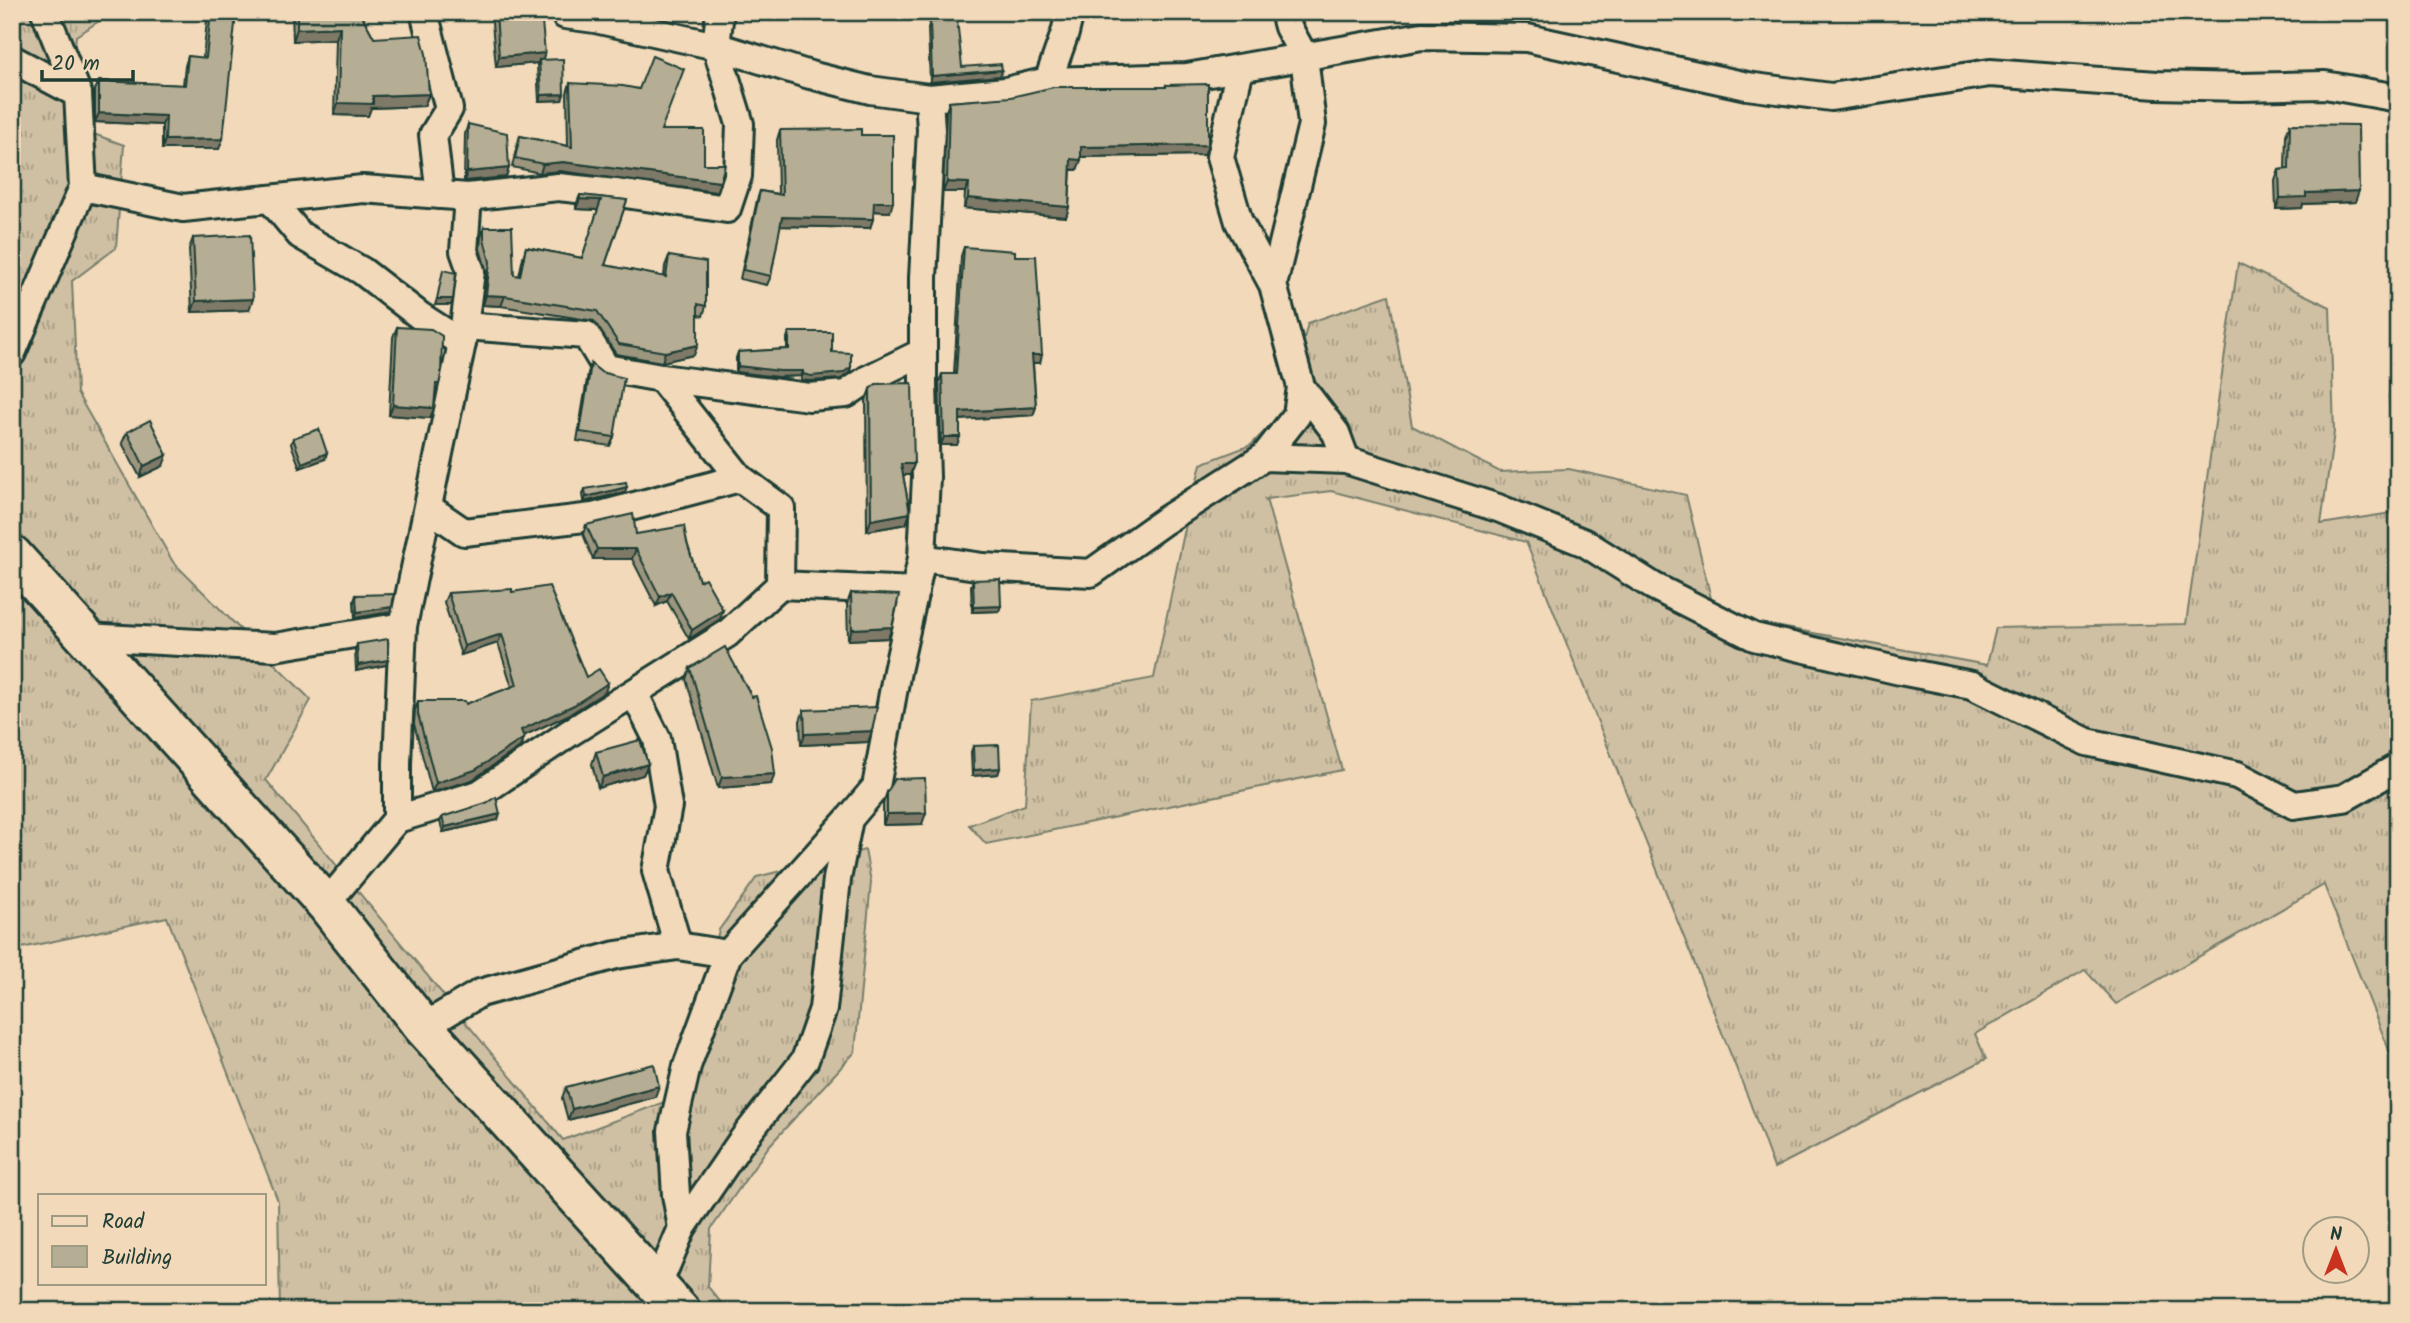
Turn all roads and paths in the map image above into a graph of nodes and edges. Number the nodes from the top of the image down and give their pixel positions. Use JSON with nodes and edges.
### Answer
{"nodes":[{"id":1,"x":45,"y":12,"type":"edge"},
{"id":2,"x":424,"y":12,"type":"edge"},
{"id":3,"x":565,"y":12,"type":"edge"},
{"id":4,"x":720,"y":12,"type":"edge"},
{"id":5,"x":1070,"y":12,"type":"edge"},
{"id":6,"x":1284,"y":12,"type":"edge"},
{"id":7,"x":716,"y":46,"type":"junction"},
{"id":8,"x":1304,"y":56,"type":"junction"},
{"id":9,"x":12,"y":59,"type":"edge"},
{"id":10,"x":1240,"y":68,"type":"junction"},
{"id":11,"x":1048,"y":81,"type":"junction"},
{"id":12,"x":79,"y":94,"type":"junction"},
{"id":13,"x":929,"y":98,"type":"junction"},
{"id":14,"x":2398,"y":98,"type":"edge"},
{"id":15,"x":83,"y":187,"type":"junction"},
{"id":16,"x":440,"y":195,"type":"junction"},
{"id":17,"x":468,"y":197,"type":"junction"},
{"id":18,"x":270,"y":199,"type":"junction"},
{"id":19,"x":1273,"y":285,"type":"junction"},
{"id":20,"x":463,"y":334,"type":"junction"},
{"id":21,"x":923,"y":352,"type":"junction"},
{"id":22,"x":12,"y":353,"type":"edge"},
{"id":23,"x":661,"y":378,"type":"junction"},
{"id":24,"x":1301,"y":387,"type":"junction"},
{"id":25,"x":1264,"y":457,"type":"junction"},
{"id":26,"x":1346,"y":460,"type":"junction"},
{"id":27,"x":740,"y":478,"type":"junction"},
{"id":28,"x":429,"y":508,"type":"junction"},
{"id":29,"x":12,"y":555,"type":"edge"},
{"id":30,"x":922,"y":558,"type":"junction"},
{"id":31,"x":780,"y":585,"type":"junction"},
{"id":32,"x":915,"y":591,"type":"junction"},
{"id":33,"x":403,"y":626,"type":"junction"},
{"id":34,"x":86,"y":637,"type":"junction"},
{"id":35,"x":634,"y":693,"type":"junction"},
{"id":36,"x":2398,"y":767,"type":"edge"},
{"id":37,"x":397,"y":819,"type":"junction"},
{"id":38,"x":849,"y":819,"type":"junction"},
{"id":39,"x":326,"y":904,"type":"junction"},
{"id":40,"x":678,"y":946,"type":"junction"},
{"id":41,"x":728,"y":954,"type":"junction"},
{"id":42,"x":424,"y":1027,"type":"junction"},
{"id":43,"x":682,"y":1228,"type":"junction"},
{"id":44,"x":669,"y":1298,"type":"edge"}],
"edges":[{"from":1,"to":12,"type":"street"},
{"from":2,"to":16,"type":"street"},
{"from":3,"to":7,"type":"street"},
{"from":4,"to":7,"type":"street"},
{"from":5,"to":11,"type":"street"},
{"from":6,"to":8,"type":"street"},
{"from":7,"to":13,"type":"street"},
{"from":7,"to":17,"type":"street"},
{"from":8,"to":10,"type":"street"},
{"from":8,"to":14,"type":"street"},
{"from":8,"to":19,"type":"street"},
{"from":9,"to":12,"type":"street"},
{"from":10,"to":11,"type":"street"},
{"from":10,"to":19,"type":"street"},
{"from":11,"to":13,"type":"street"},
{"from":12,"to":15,"type":"street"},
{"from":13,"to":21,"type":"street"},
{"from":15,"to":18,"type":"street"},
{"from":15,"to":22,"type":"street"},
{"from":16,"to":17,"type":"street"},
{"from":16,"to":18,"type":"street"},
{"from":17,"to":20,"type":"street"},
{"from":18,"to":20,"type":"street"},
{"from":19,"to":24,"type":"street"},
{"from":20,"to":23,"type":"street"},
{"from":20,"to":28,"type":"street"},
{"from":21,"to":23,"type":"street"},
{"from":21,"to":30,"type":"street"},
{"from":23,"to":27,"type":"street"},
{"from":24,"to":25,"type":"street"},
{"from":24,"to":26,"type":"street"},
{"from":25,"to":26,"type":"street"},
{"from":25,"to":30,"type":"street"},
{"from":26,"to":36,"type":"street"},
{"from":27,"to":28,"type":"street"},
{"from":27,"to":31,"type":"street"},
{"from":28,"to":33,"type":"street"},
{"from":29,"to":34,"type":"street"},
{"from":30,"to":32,"type":"street"},
{"from":31,"to":32,"type":"street"},
{"from":31,"to":35,"type":"street"},
{"from":32,"to":38,"type":"street"},
{"from":33,"to":34,"type":"street"},
{"from":33,"to":37,"type":"street"},
{"from":34,"to":39,"type":"street"},
{"from":35,"to":37,"type":"street"},
{"from":35,"to":40,"type":"street"},
{"from":37,"to":39,"type":"street"},
{"from":38,"to":41,"type":"street"},
{"from":38,"to":43,"type":"street"},
{"from":39,"to":42,"type":"street"},
{"from":40,"to":41,"type":"street"},
{"from":40,"to":42,"type":"street"},
{"from":41,"to":43,"type":"street"},
{"from":42,"to":44,"type":"street"},
{"from":43,"to":44,"type":"street"}]}
